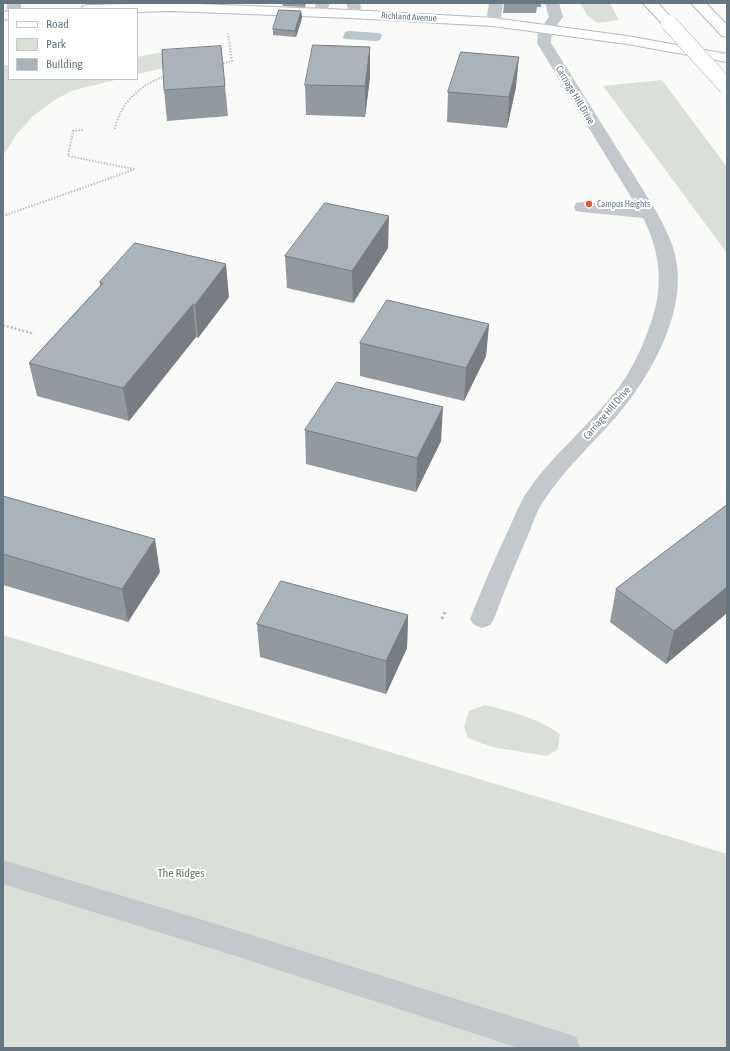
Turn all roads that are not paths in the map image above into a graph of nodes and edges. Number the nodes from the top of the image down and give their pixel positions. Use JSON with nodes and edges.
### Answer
{"nodes":[{"id":1,"x":496,"y":3,"type":"edge"},
{"id":2,"x":552,"y":3,"type":"edge"},
{"id":3,"x":650,"y":3,"type":"edge"},
{"id":4,"x":698,"y":3,"type":"edge"},
{"id":5,"x":170,"y":5,"type":"edge"},
{"id":6,"x":237,"y":6,"type":"edge"},
{"id":7,"x":265,"y":7,"type":"edge"},
{"id":8,"x":108,"y":8,"type":"edge"},
{"id":9,"x":321,"y":8,"type":"edge"},
{"id":10,"x":493,"y":22,"type":"junction"},
{"id":11,"x":546,"y":28,"type":"junction"},
{"id":12,"x":727,"y":32,"type":"edge"},
{"id":13,"x":727,"y":58,"type":"edge"},
{"id":14,"x":727,"y":87,"type":"edge"},
{"id":15,"x":582,"y":207,"type":"dead end"},
{"id":16,"x":648,"y":213,"type":"junction"},
{"id":17,"x":482,"y":619,"type":"dead end"},
{"id":18,"x":3,"y":872,"type":"edge"},
{"id":19,"x":565,"y":1048,"type":"edge"}],
"edges":[{"from":1,"to":10,"type":"street"},
{"from":2,"to":11,"type":"street"},
{"from":3,"to":14,"type":"main road","bridge":true},
{"from":4,"to":12,"type":"main road"},
{"from":5,"to":6,"type":"main road","name":"Richland Avenue"},
{"from":5,"to":8,"type":"main road","name":"Richland Avenue"},
{"from":6,"to":7,"type":"main road","name":"Richland Avenue"},
{"from":7,"to":9,"type":"main road","name":"Richland Avenue"},
{"from":9,"to":10,"type":"main road","name":"Richland Avenue"},
{"from":10,"to":11,"type":"main road","name":"Richland Avenue"},
{"from":11,"to":13,"type":"main road","name":"Richland Avenue"},
{"from":11,"to":16,"type":"street","name":"Carriage Hill Drive"},
{"from":15,"to":16,"type":"street"},
{"from":16,"to":17,"type":"street","name":"Carriage Hill Drive"},
{"from":18,"to":19,"type":"street"}]}
